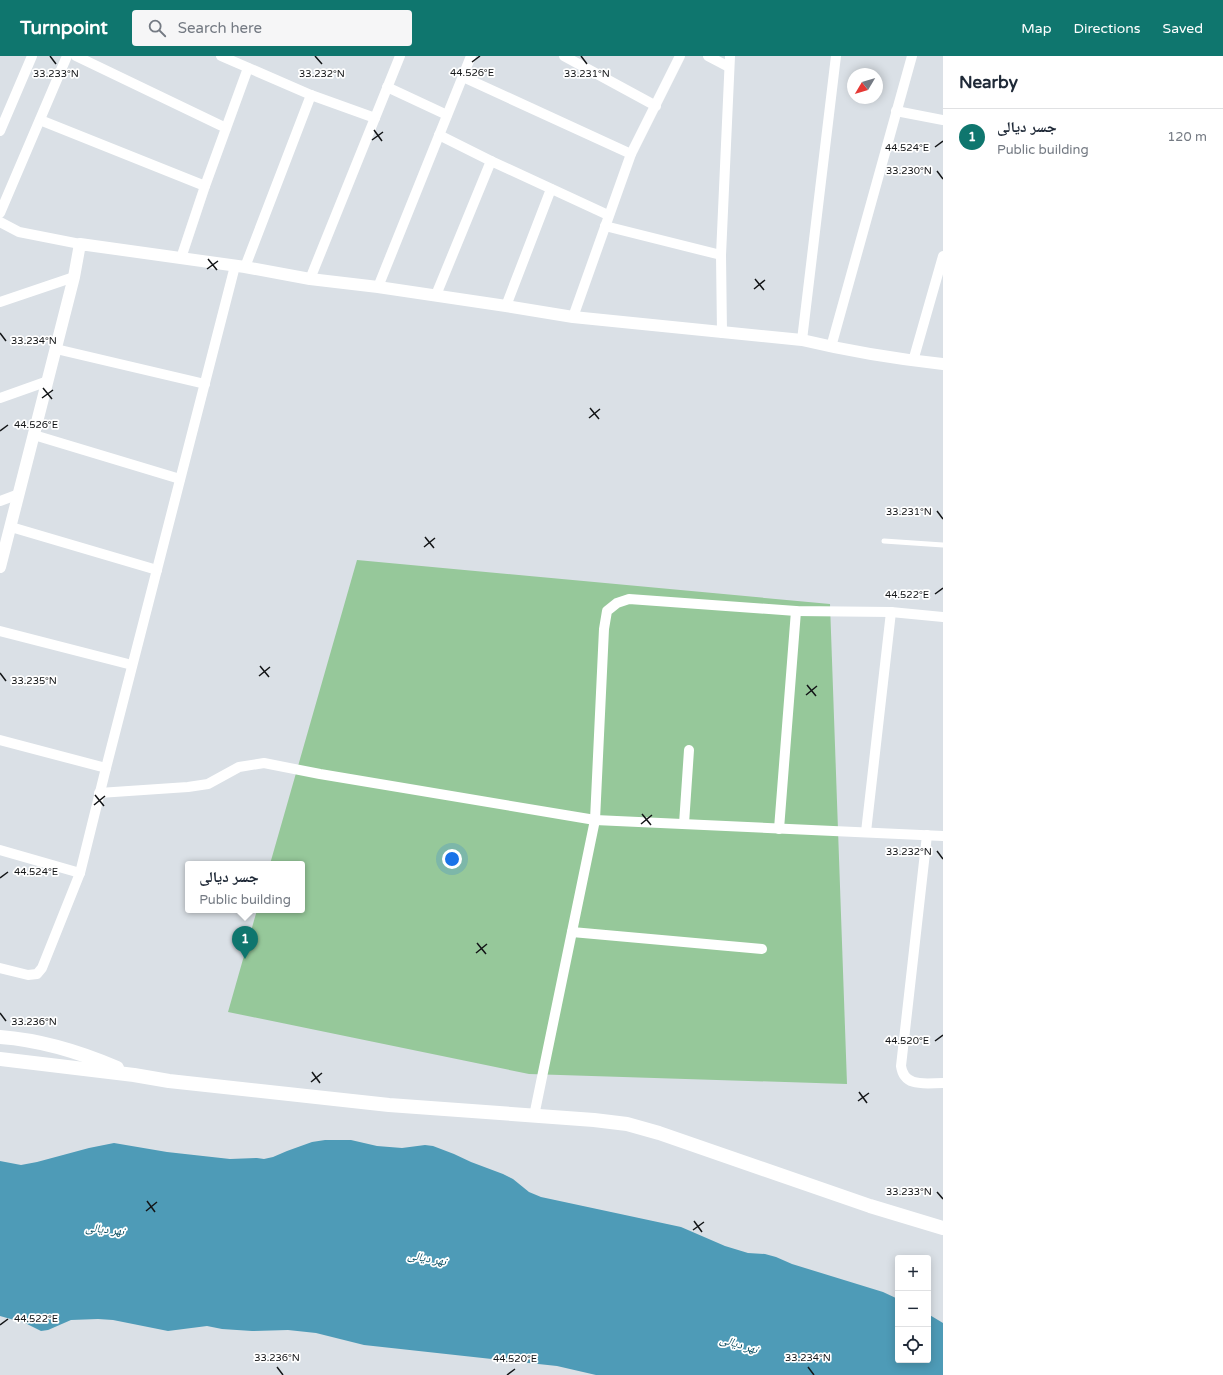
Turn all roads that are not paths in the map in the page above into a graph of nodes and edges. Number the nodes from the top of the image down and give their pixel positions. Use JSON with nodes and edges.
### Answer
{"nodes":[{"id":1,"x":32,"y":56,"type":"edge"},
{"id":2,"x":67,"y":56,"type":"edge"},
{"id":3,"x":76,"y":56,"type":"edge"},
{"id":4,"x":221,"y":56,"type":"edge"},
{"id":5,"x":471,"y":56,"type":"edge"},
{"id":6,"x":564,"y":56,"type":"edge"},
{"id":7,"x":680,"y":56,"type":"edge"},
{"id":8,"x":708,"y":56,"type":"edge"},
{"id":9,"x":730,"y":56,"type":"edge"},
{"id":10,"x":836,"y":56,"type":"edge"},
{"id":11,"x":912,"y":56,"type":"edge"},
{"id":12,"x":397,"y":57,"type":"edge"},
{"id":13,"x":729,"y":67,"type":"junction"},
{"id":14,"x":248,"y":68,"type":"junction"},
{"id":15,"x":463,"y":77,"type":"junction"},
{"id":16,"x":387,"y":87,"type":"junction"},
{"id":17,"x":311,"y":95,"type":"junction"},
{"id":18,"x":656,"y":106,"type":"junction"},
{"id":19,"x":896,"y":111,"type":"junction"},
{"id":20,"x":447,"y":114,"type":"junction"},
{"id":21,"x":375,"y":118,"type":"junction"},
{"id":22,"x":40,"y":120,"type":"junction"},
{"id":23,"x":943,"y":120,"type":"edge"},
{"id":24,"x":226,"y":128,"type":"junction"},
{"id":25,"x":0,"y":131,"type":"edge"},
{"id":26,"x":439,"y":135,"type":"junction"},
{"id":27,"x":630,"y":154,"type":"junction"},
{"id":28,"x":491,"y":162,"type":"junction"},
{"id":29,"x":205,"y":186,"type":"junction"},
{"id":30,"x":551,"y":189,"type":"junction"},
{"id":31,"x":0,"y":213,"type":"edge"},
{"id":32,"x":608,"y":214,"type":"junction"},
{"id":33,"x":0,"y":222,"type":"edge"},
{"id":34,"x":604,"y":226,"type":"junction"},
{"id":35,"x":80,"y":244,"type":"junction"},
{"id":36,"x":721,"y":255,"type":"junction"},
{"id":37,"x":943,"y":256,"type":"edge"},
{"id":38,"x":181,"y":258,"type":"junction"},
{"id":39,"x":240,"y":266,"type":"junction"},
{"id":40,"x":74,"y":277,"type":"junction"},
{"id":41,"x":310,"y":279,"type":"junction"},
{"id":42,"x":378,"y":287,"type":"junction"},
{"id":43,"x":436,"y":295,"type":"junction"},
{"id":44,"x":0,"y":302,"type":"edge"},
{"id":45,"x":506,"y":306,"type":"junction"},
{"id":46,"x":573,"y":317,"type":"junction"},
{"id":47,"x":722,"y":333,"type":"junction"},
{"id":48,"x":802,"y":340,"type":"junction"},
{"id":49,"x":831,"y":347,"type":"junction"},
{"id":50,"x":56,"y":349,"type":"junction"},
{"id":51,"x":914,"y":361,"type":"junction"},
{"id":52,"x":943,"y":364,"type":"edge"},
{"id":53,"x":48,"y":381,"type":"junction"},
{"id":54,"x":205,"y":384,"type":"junction"},
{"id":55,"x":0,"y":398,"type":"edge"},
{"id":56,"x":34,"y":435,"type":"junction"},
{"id":57,"x":180,"y":479,"type":"junction"},
{"id":58,"x":19,"y":494,"type":"junction"},
{"id":59,"x":0,"y":501,"type":"edge"},
{"id":60,"x":11,"y":527,"type":"junction"},
{"id":61,"x":884,"y":541,"type":"dead end"},
{"id":62,"x":943,"y":545,"type":"edge"},
{"id":63,"x":0,"y":566,"type":"edge"},
{"id":64,"x":157,"y":570,"type":"junction"},
{"id":65,"x":796,"y":611,"type":"junction"},
{"id":66,"x":891,"y":612,"type":"junction"},
{"id":67,"x":943,"y":617,"type":"edge"},
{"id":68,"x":0,"y":631,"type":"edge"},
{"id":69,"x":132,"y":665,"type":"junction"},
{"id":70,"x":0,"y":740,"type":"edge"},
{"id":71,"x":689,"y":750,"type":"dead end"},
{"id":72,"x":106,"y":768,"type":"junction"},
{"id":73,"x":99,"y":794,"type":"junction"},
{"id":74,"x":596,"y":820,"type":"junction"},
{"id":75,"x":684,"y":824,"type":"junction"},
{"id":76,"x":780,"y":828,"type":"junction"},
{"id":77,"x":866,"y":832,"type":"junction"},
{"id":78,"x":927,"y":835,"type":"junction"},
{"id":79,"x":943,"y":836,"type":"edge"},
{"id":80,"x":0,"y":850,"type":"edge"},
{"id":81,"x":80,"y":873,"type":"junction"},
{"id":82,"x":572,"y":932,"type":"junction"},
{"id":83,"x":762,"y":949,"type":"dead end"},
{"id":84,"x":0,"y":968,"type":"edge"},
{"id":85,"x":0,"y":1037,"type":"edge"},
{"id":86,"x":0,"y":1059,"type":"edge"},
{"id":87,"x":134,"y":1076,"type":"junction"},
{"id":88,"x":943,"y":1083,"type":"edge"},
{"id":89,"x":534,"y":1116,"type":"junction"},
{"id":90,"x":943,"y":1228,"type":"edge"}],
"edges":[{"from":1,"to":25,"type":"street"},
{"from":2,"to":22,"type":"street"},
{"from":3,"to":24,"type":"street"},
{"from":4,"to":14,"type":"street"},
{"from":5,"to":15,"type":"street"},
{"from":6,"to":18,"type":"street"},
{"from":7,"to":18,"type":"street"},
{"from":8,"to":13,"type":"street"},
{"from":9,"to":13,"type":"street"},
{"from":10,"to":48,"type":"street"},
{"from":11,"to":19,"type":"street"},
{"from":12,"to":16,"type":"street"},
{"from":13,"to":36,"type":"street"},
{"from":14,"to":17,"type":"street"},
{"from":14,"to":24,"type":"street"},
{"from":15,"to":20,"type":"street"},
{"from":15,"to":27,"type":"street"},
{"from":16,"to":20,"type":"street"},
{"from":16,"to":21,"type":"street"},
{"from":17,"to":21,"type":"street"},
{"from":17,"to":39,"type":"street"},
{"from":18,"to":27,"type":"street"},
{"from":19,"to":23,"type":"street"},
{"from":19,"to":49,"type":"street"},
{"from":20,"to":26,"type":"street"},
{"from":21,"to":41,"type":"street"},
{"from":22,"to":29,"type":"street"},
{"from":22,"to":31,"type":"street"},
{"from":24,"to":29,"type":"street"},
{"from":26,"to":28,"type":"street"},
{"from":26,"to":42,"type":"street"},
{"from":27,"to":32,"type":"street"},
{"from":28,"to":30,"type":"street"},
{"from":28,"to":43,"type":"street"},
{"from":29,"to":38,"type":"street"},
{"from":30,"to":32,"type":"street"},
{"from":30,"to":45,"type":"street"},
{"from":32,"to":34,"type":"street"},
{"from":33,"to":35,"type":"street"},
{"from":34,"to":36,"type":"street"},
{"from":34,"to":46,"type":"street"},
{"from":35,"to":38,"type":"street"},
{"from":35,"to":40,"type":"street"},
{"from":36,"to":47,"type":"street"},
{"from":37,"to":51,"type":"street"},
{"from":38,"to":39,"type":"street"},
{"from":39,"to":41,"type":"street"},
{"from":39,"to":54,"type":"street"},
{"from":40,"to":44,"type":"street"},
{"from":40,"to":50,"type":"street"},
{"from":41,"to":42,"type":"street"},
{"from":42,"to":43,"type":"street"},
{"from":43,"to":45,"type":"street"},
{"from":45,"to":46,"type":"street"},
{"from":46,"to":47,"type":"street"},
{"from":47,"to":48,"type":"street"},
{"from":48,"to":49,"type":"street"},
{"from":49,"to":51,"type":"street"},
{"from":50,"to":53,"type":"street"},
{"from":50,"to":54,"type":"street"},
{"from":51,"to":52,"type":"street"},
{"from":53,"to":55,"type":"street"},
{"from":53,"to":56,"type":"street"},
{"from":54,"to":57,"type":"street"},
{"from":56,"to":57,"type":"street"},
{"from":56,"to":58,"type":"street"},
{"from":57,"to":64,"type":"street"},
{"from":58,"to":59,"type":"street"},
{"from":58,"to":60,"type":"street"},
{"from":60,"to":63,"type":"street"},
{"from":60,"to":64,"type":"street"},
{"from":61,"to":62,"type":"lane"},
{"from":64,"to":69,"type":"street"},
{"from":65,"to":66,"type":"street"},
{"from":65,"to":74,"type":"street"},
{"from":65,"to":76,"type":"street"},
{"from":66,"to":67,"type":"street"},
{"from":66,"to":77,"type":"street"},
{"from":68,"to":69,"type":"street"},
{"from":69,"to":72,"type":"street"},
{"from":70,"to":72,"type":"street"},
{"from":71,"to":75,"type":"street"},
{"from":72,"to":73,"type":"street"},
{"from":73,"to":74,"type":"street"},
{"from":73,"to":81,"type":"street"},
{"from":74,"to":75,"type":"street"},
{"from":74,"to":82,"type":"street"},
{"from":75,"to":76,"type":"street"},
{"from":76,"to":77,"type":"street"},
{"from":77,"to":78,"type":"street"},
{"from":78,"to":79,"type":"street"},
{"from":78,"to":88,"type":"street"},
{"from":80,"to":81,"type":"street"},
{"from":81,"to":84,"type":"street"},
{"from":82,"to":83,"type":"street"},
{"from":82,"to":89,"type":"street"},
{"from":85,"to":87,"type":"main road"},
{"from":86,"to":87,"type":"main road"},
{"from":87,"to":89,"type":"main road"},
{"from":89,"to":90,"type":"main road"}]}
